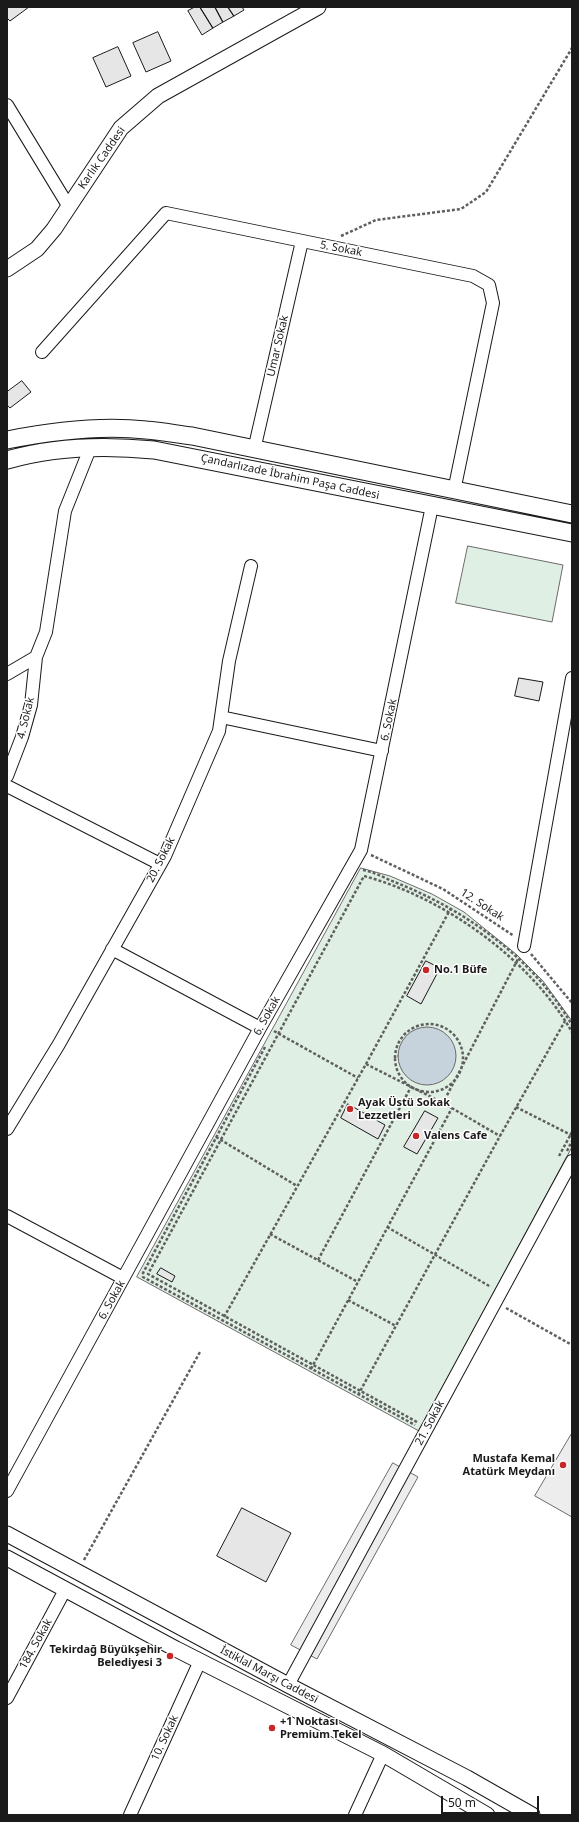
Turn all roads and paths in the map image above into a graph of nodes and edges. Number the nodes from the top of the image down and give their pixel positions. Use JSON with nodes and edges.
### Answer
{"nodes":[{"id":1,"x":318,"y":7,"type":"edge"},
{"id":2,"x":572,"y":48,"type":"edge"},
{"id":3,"x":7,"y":105,"type":"edge"},
{"id":4,"x":69,"y":207,"type":"junction"},
{"id":5,"x":302,"y":241,"type":"junction"},
{"id":6,"x":322,"y":245,"type":"junction"},
{"id":7,"x":7,"y":269,"type":"edge"},
{"id":8,"x":42,"y":352,"type":"dead end"},
{"id":9,"x":7,"y":440,"type":"edge"},
{"id":10,"x":91,"y":446,"type":"junction"},
{"id":11,"x":254,"y":450,"type":"junction"},
{"id":12,"x":7,"y":460,"type":"edge"},
{"id":13,"x":454,"y":491,"type":"junction"},
{"id":14,"x":432,"y":506,"type":"junction"},
{"id":15,"x":572,"y":514,"type":"edge"},
{"id":16,"x":572,"y":533,"type":"edge"},
{"id":17,"x":251,"y":566,"type":"dead end"},
{"id":18,"x":36,"y":657,"type":"junction"},
{"id":19,"x":7,"y":674,"type":"edge"},
{"id":20,"x":572,"y":678,"type":"edge"},
{"id":21,"x":221,"y":717,"type":"junction"},
{"id":22,"x":382,"y":751,"type":"junction"},
{"id":23,"x":7,"y":776,"type":"edge"},
{"id":24,"x":7,"y":786,"type":"edge"},
{"id":25,"x":361,"y":850,"type":"junction"},
{"id":26,"x":160,"y":864,"type":"junction"},
{"id":27,"x":361,"y":870,"type":"dead end"},
{"id":28,"x":451,"y":908,"type":"junction"},
{"id":29,"x":448,"y":913,"type":"junction"},
{"id":30,"x":524,"y":946,"type":"junction"},
{"id":31,"x":112,"y":948,"type":"junction"},
{"id":32,"x":518,"y":959,"type":"junction"},
{"id":33,"x":516,"y":962,"type":"junction"},
{"id":34,"x":572,"y":1003,"type":"edge"},
{"id":35,"x":568,"y":1017,"type":"junction"},
{"id":36,"x":565,"y":1021,"type":"junction"},
{"id":37,"x":278,"y":1024,"type":"dead end"},
{"id":38,"x":572,"y":1025,"type":"edge"},
{"id":39,"x":260,"y":1028,"type":"junction"},
{"id":40,"x":572,"y":1032,"type":"edge"},
{"id":41,"x":278,"y":1034,"type":"junction"},
{"id":42,"x":267,"y":1045,"type":"dead end"},
{"id":43,"x":366,"y":1064,"type":"junction"},
{"id":44,"x":460,"y":1072,"type":"junction"},
{"id":45,"x":358,"y":1078,"type":"junction"},
{"id":46,"x":411,"y":1087,"type":"junction"},
{"id":47,"x":442,"y":1103,"type":"junction"},
{"id":48,"x":516,"y":1107,"type":"junction"},
{"id":49,"x":452,"y":1108,"type":"junction"},
{"id":50,"x":7,"y":1129,"type":"edge"},
{"id":51,"x":572,"y":1134,"type":"edge"},
{"id":52,"x":500,"y":1136,"type":"junction"},
{"id":53,"x":216,"y":1137,"type":"junction"},
{"id":54,"x":221,"y":1140,"type":"junction"},
{"id":55,"x":572,"y":1140,"type":"edge"},
{"id":56,"x":566,"y":1161,"type":"edge"},
{"id":57,"x":556,"y":1162,"type":"dead end"},
{"id":58,"x":297,"y":1186,"type":"junction"},
{"id":59,"x":7,"y":1216,"type":"edge"},
{"id":60,"x":388,"y":1227,"type":"junction"},
{"id":61,"x":270,"y":1234,"type":"junction"},
{"id":62,"x":434,"y":1255,"type":"junction"},
{"id":63,"x":318,"y":1260,"type":"junction"},
{"id":64,"x":124,"y":1278,"type":"junction"},
{"id":65,"x":494,"y":1280,"type":"dead end"},
{"id":66,"x":358,"y":1282,"type":"junction"},
{"id":67,"x":348,"y":1300,"type":"junction"},
{"id":68,"x":496,"y":1302,"type":"junction"},
{"id":69,"x":224,"y":1316,"type":"junction"},
{"id":70,"x":221,"y":1320,"type":"junction"},
{"id":71,"x":396,"y":1326,"type":"junction"},
{"id":72,"x":572,"y":1345,"type":"edge"},
{"id":73,"x":200,"y":1352,"type":"dead end"},
{"id":74,"x":313,"y":1365,"type":"junction"},
{"id":75,"x":311,"y":1369,"type":"junction"},
{"id":76,"x":360,"y":1391,"type":"junction"},
{"id":77,"x":358,"y":1395,"type":"junction"},
{"id":78,"x":7,"y":1491,"type":"edge"},
{"id":79,"x":7,"y":1534,"type":"edge"},
{"id":80,"x":7,"y":1558,"type":"edge"},
{"id":81,"x":77,"y":1573,"type":"junction"},
{"id":82,"x":66,"y":1590,"type":"junction"},
{"id":83,"x":200,"y":1661,"type":"junction"},
{"id":84,"x":288,"y":1686,"type":"junction"},
{"id":85,"x":7,"y":1698,"type":"edge"},
{"id":86,"x":280,"y":1703,"type":"junction"},
{"id":87,"x":382,"y":1754,"type":"junction"},
{"id":88,"x":130,"y":1815,"type":"edge"},
{"id":89,"x":355,"y":1815,"type":"edge"},
{"id":90,"x":487,"y":1815,"type":"edge"},
{"id":91,"x":532,"y":1815,"type":"edge"}],
"edges":[{"from":1,"to":4,"type":"street","name":"Karlık Caddesi"},
{"from":2,"to":6,"type":"path"},
{"from":3,"to":4,"type":"street"},
{"from":4,"to":7,"type":"street","name":"Karlık Caddesi"},
{"from":5,"to":6,"type":"street","name":"5. Sokak"},
{"from":5,"to":8,"type":"street","name":"5. Sokak"},
{"from":5,"to":11,"type":"street","name":"Umar Sokak"},
{"from":6,"to":13,"type":"street","name":"5. Sokak"},
{"from":9,"to":11,"type":"main road","name":"Çandarlızade İbrahim Paşa Caddesi"},
{"from":10,"to":12,"type":"main road","name":"Çandarlızade İbrahim Paşa Caddesi"},
{"from":10,"to":14,"type":"main road","name":"Çandarlızade İbrahim Paşa Caddesi"},
{"from":10,"to":18,"type":"street","name":"4. Sokak"},
{"from":11,"to":13,"type":"main road","name":"Çandarlızade İbrahim Paşa Caddesi"},
{"from":13,"to":15,"type":"main road","name":"Çandarlızade İbrahim Paşa Caddesi"},
{"from":14,"to":16,"type":"main road","name":"Çandarlızade İbrahim Paşa Caddesi"},
{"from":14,"to":22,"type":"street","name":"6. Sokak"},
{"from":17,"to":21,"type":"street","name":"20. Sokak"},
{"from":18,"to":19,"type":"street"},
{"from":18,"to":23,"type":"street","name":"4. Sokak"},
{"from":20,"to":30,"type":"street"},
{"from":21,"to":22,"type":"street"},
{"from":21,"to":26,"type":"street","name":"20. Sokak"},
{"from":22,"to":25,"type":"street","name":"6. Sokak"},
{"from":24,"to":26,"type":"street"},
{"from":25,"to":30,"type":"path","name":"12. Sokak"},
{"from":25,"to":39,"type":"street","name":"6. Sokak"},
{"from":26,"to":31,"type":"street","name":"20. Sokak"},
{"from":27,"to":28,"type":"path"},
{"from":28,"to":29,"type":"path"},
{"from":28,"to":32,"type":"path"},
{"from":29,"to":33,"type":"path"},
{"from":29,"to":41,"type":"path"},
{"from":29,"to":43,"type":"path"},
{"from":30,"to":34,"type":"path","name":"12. Sokak"},
{"from":31,"to":39,"type":"street"},
{"from":31,"to":50,"type":"street","name":"20. Sokak"},
{"from":32,"to":33,"type":"path"},
{"from":32,"to":35,"type":"path"},
{"from":33,"to":36,"type":"path"},
{"from":33,"to":44,"type":"path"},
{"from":35,"to":36,"type":"path"},
{"from":35,"to":38,"type":"path"},
{"from":36,"to":40,"type":"path"},
{"from":36,"to":48,"type":"path"},
{"from":37,"to":41,"type":"path"},
{"from":39,"to":64,"type":"street","name":"6. Sokak"},
{"from":41,"to":45,"type":"path"},
{"from":41,"to":54,"type":"path"},
{"from":42,"to":53,"type":"path"},
{"from":43,"to":45,"type":"path"},
{"from":43,"to":46,"type":"path"},
{"from":44,"to":46,"type":"path"},
{"from":44,"to":46,"type":"path"},
{"from":44,"to":47,"type":"path"},
{"from":45,"to":58,"type":"path"},
{"from":46,"to":47,"type":"path"},
{"from":46,"to":63,"type":"path"},
{"from":47,"to":49,"type":"path"},
{"from":48,"to":51,"type":"path"},
{"from":48,"to":52,"type":"path"},
{"from":49,"to":52,"type":"path"},
{"from":49,"to":60,"type":"path"},
{"from":51,"to":57,"type":"path"},
{"from":52,"to":62,"type":"path"},
{"from":53,"to":54,"type":"path"},
{"from":53,"to":70,"type":"path"},
{"from":54,"to":58,"type":"path"},
{"from":54,"to":69,"type":"path"},
{"from":55,"to":56,"type":"path"},
{"from":56,"to":68,"type":"street","name":"21. Sokak"},
{"from":58,"to":61,"type":"path"},
{"from":59,"to":64,"type":"street"},
{"from":60,"to":62,"type":"path"},
{"from":60,"to":66,"type":"path"},
{"from":61,"to":63,"type":"path"},
{"from":61,"to":69,"type":"path"},
{"from":62,"to":65,"type":"path"},
{"from":62,"to":71,"type":"path"},
{"from":63,"to":66,"type":"path"},
{"from":64,"to":78,"type":"street","name":"6. Sokak"},
{"from":66,"to":67,"type":"path"},
{"from":67,"to":71,"type":"path"},
{"from":67,"to":74,"type":"path"},
{"from":68,"to":72,"type":"path"},
{"from":68,"to":84,"type":"street","name":"21. Sokak"},
{"from":69,"to":70,"type":"path"},
{"from":69,"to":74,"type":"path"},
{"from":70,"to":75,"type":"path"},
{"from":71,"to":76,"type":"path"},
{"from":73,"to":81,"type":"path"},
{"from":74,"to":75,"type":"path"},
{"from":74,"to":76,"type":"path"},
{"from":75,"to":77,"type":"path"},
{"from":76,"to":77,"type":"path"},
{"from":76,"to":77,"type":"path"},
{"from":79,"to":81,"type":"street","name":"İstiklal Marşı Caddesi"},
{"from":80,"to":82,"type":"street","name":"İstiklal Marşı Caddesi"},
{"from":81,"to":84,"type":"street","name":"İstiklal Marşı Caddesi"},
{"from":82,"to":83,"type":"street","name":"İstiklal Marşı Caddesi"},
{"from":82,"to":85,"type":"street","name":"184. Sokak"},
{"from":83,"to":86,"type":"street","name":"İstiklal Marşı Caddesi"},
{"from":83,"to":88,"type":"street","name":"10. Sokak"},
{"from":84,"to":86,"type":"street"},
{"from":84,"to":91,"type":"street","name":"İstiklal Marşı Caddesi"},
{"from":86,"to":87,"type":"street","name":"İstiklal Marşı Caddesi"},
{"from":87,"to":89,"type":"street"},
{"from":87,"to":90,"type":"street","name":"İstiklal Marşı Caddesi"}]}
